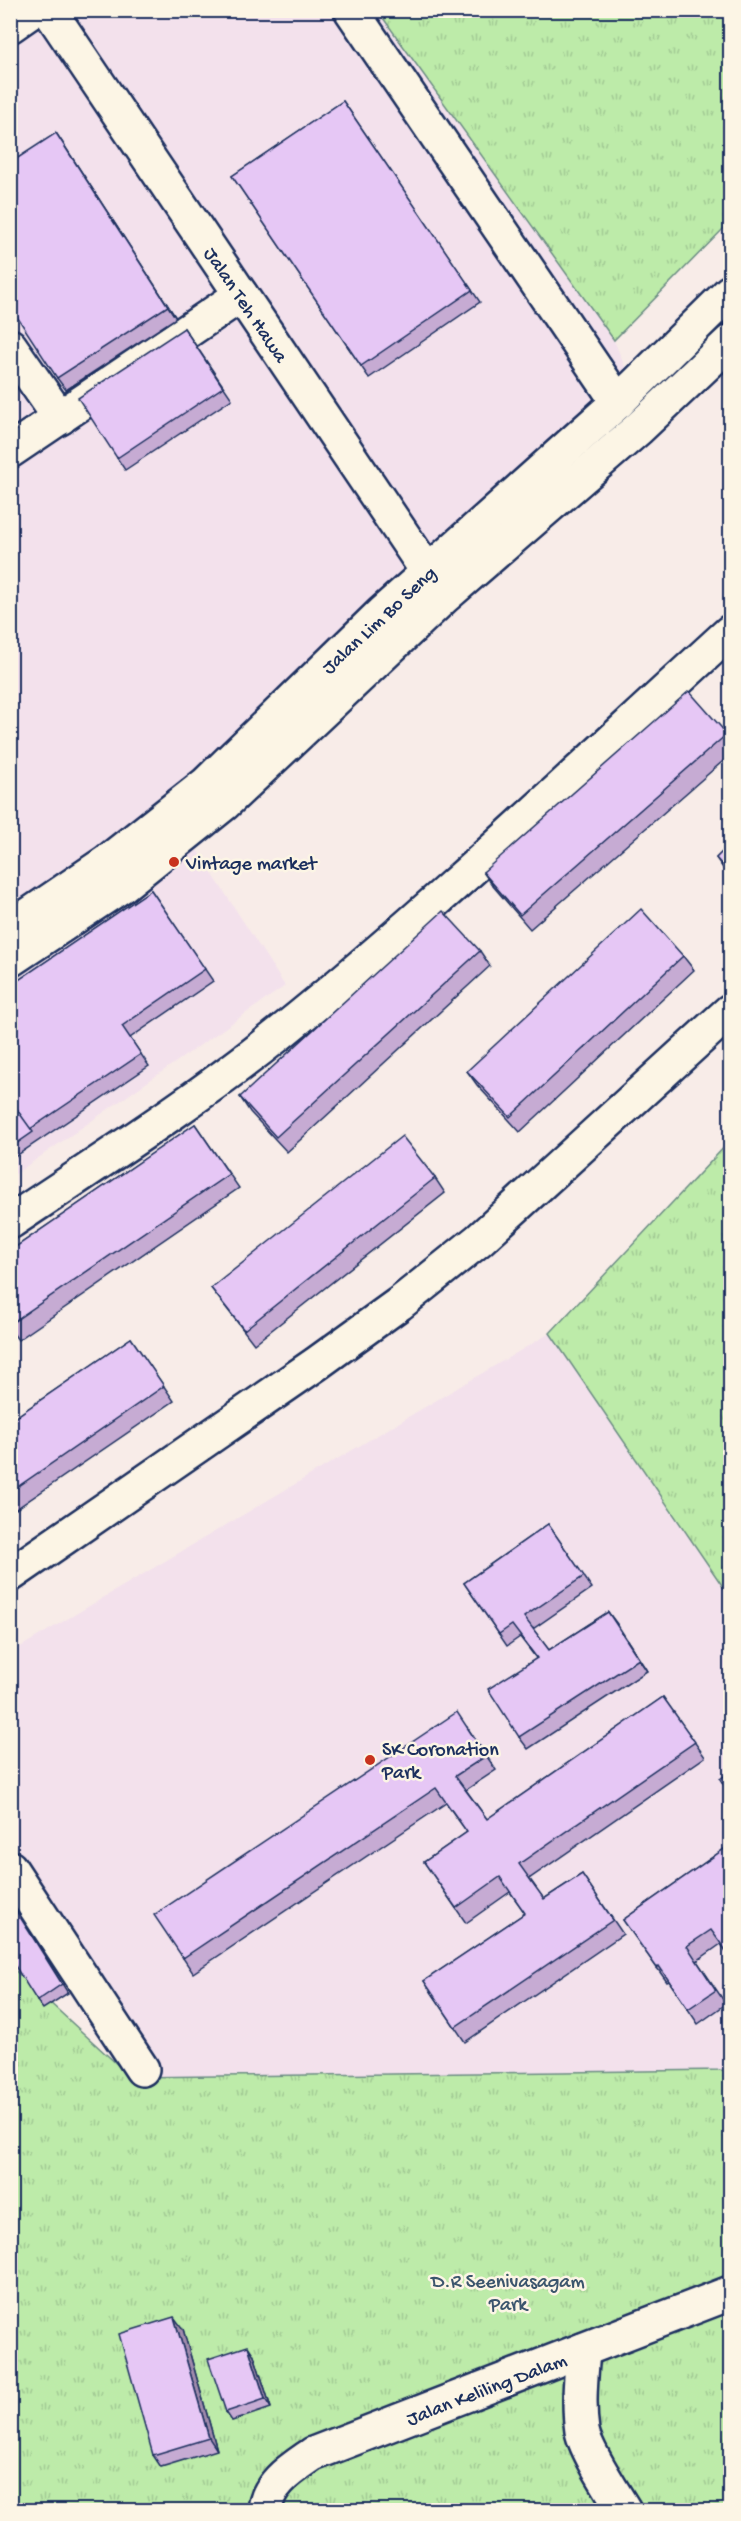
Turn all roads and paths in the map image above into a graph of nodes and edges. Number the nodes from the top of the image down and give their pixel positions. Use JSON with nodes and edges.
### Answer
{"nodes":[{"id":1,"x":33,"y":10,"type":"edge"},
{"id":2,"x":50,"y":10,"type":"edge"},
{"id":3,"x":351,"y":10,"type":"edge"},
{"id":4,"x":10,"y":26,"type":"edge"},
{"id":5,"x":730,"y":292,"type":"edge"},
{"id":6,"x":241,"y":295,"type":"junction"},
{"id":7,"x":730,"y":342,"type":"edge"},
{"id":8,"x":10,"y":346,"type":"edge"},
{"id":9,"x":618,"y":402,"type":"junction"},
{"id":10,"x":60,"y":417,"type":"junction"},
{"id":11,"x":10,"y":451,"type":"edge"},
{"id":12,"x":435,"y":584,"type":"junction"},
{"id":13,"x":730,"y":632,"type":"edge"},
{"id":14,"x":10,"y":928,"type":"edge"},
{"id":15,"x":10,"y":960,"type":"edge"},
{"id":16,"x":730,"y":1011,"type":"edge"},
{"id":17,"x":10,"y":1222,"type":"edge"},
{"id":18,"x":10,"y":1575,"type":"edge"},
{"id":19,"x":10,"y":1868,"type":"edge"},
{"id":20,"x":142,"y":2069,"type":"dead end"},
{"id":21,"x":730,"y":2293,"type":"edge"},
{"id":22,"x":582,"y":2350,"type":"junction"},
{"id":23,"x":265,"y":2511,"type":"edge"},
{"id":24,"x":624,"y":2511,"type":"edge"}],
"edges":[{"from":1,"to":4,"type":"street"},
{"from":2,"to":6,"type":"street","name":"Jalan Teh Hawa"},
{"from":3,"to":9,"type":"street"},
{"from":5,"to":9,"type":"street","name":"Jalan Lim Bo Seng"},
{"from":6,"to":10,"type":"street"},
{"from":6,"to":12,"type":"street","name":"Jalan Teh Hawa"},
{"from":7,"to":12,"type":"street","name":"Jalan Lim Bo Seng"},
{"from":8,"to":10,"type":"street"},
{"from":9,"to":12,"type":"street","name":"Jalan Lim Bo Seng"},
{"from":10,"to":11,"type":"street"},
{"from":12,"to":14,"type":"street","name":"Jalan Lim Bo Seng"},
{"from":12,"to":15,"type":"street","name":"Jalan Lim Bo Seng"},
{"from":13,"to":17,"type":"street"},
{"from":16,"to":18,"type":"street"},
{"from":19,"to":20,"type":"street"},
{"from":21,"to":22,"type":"street","name":"Jalan Keliling Dalam"},
{"from":22,"to":23,"type":"street","name":"Jalan Keliling Dalam"},
{"from":22,"to":24,"type":"street"}]}
